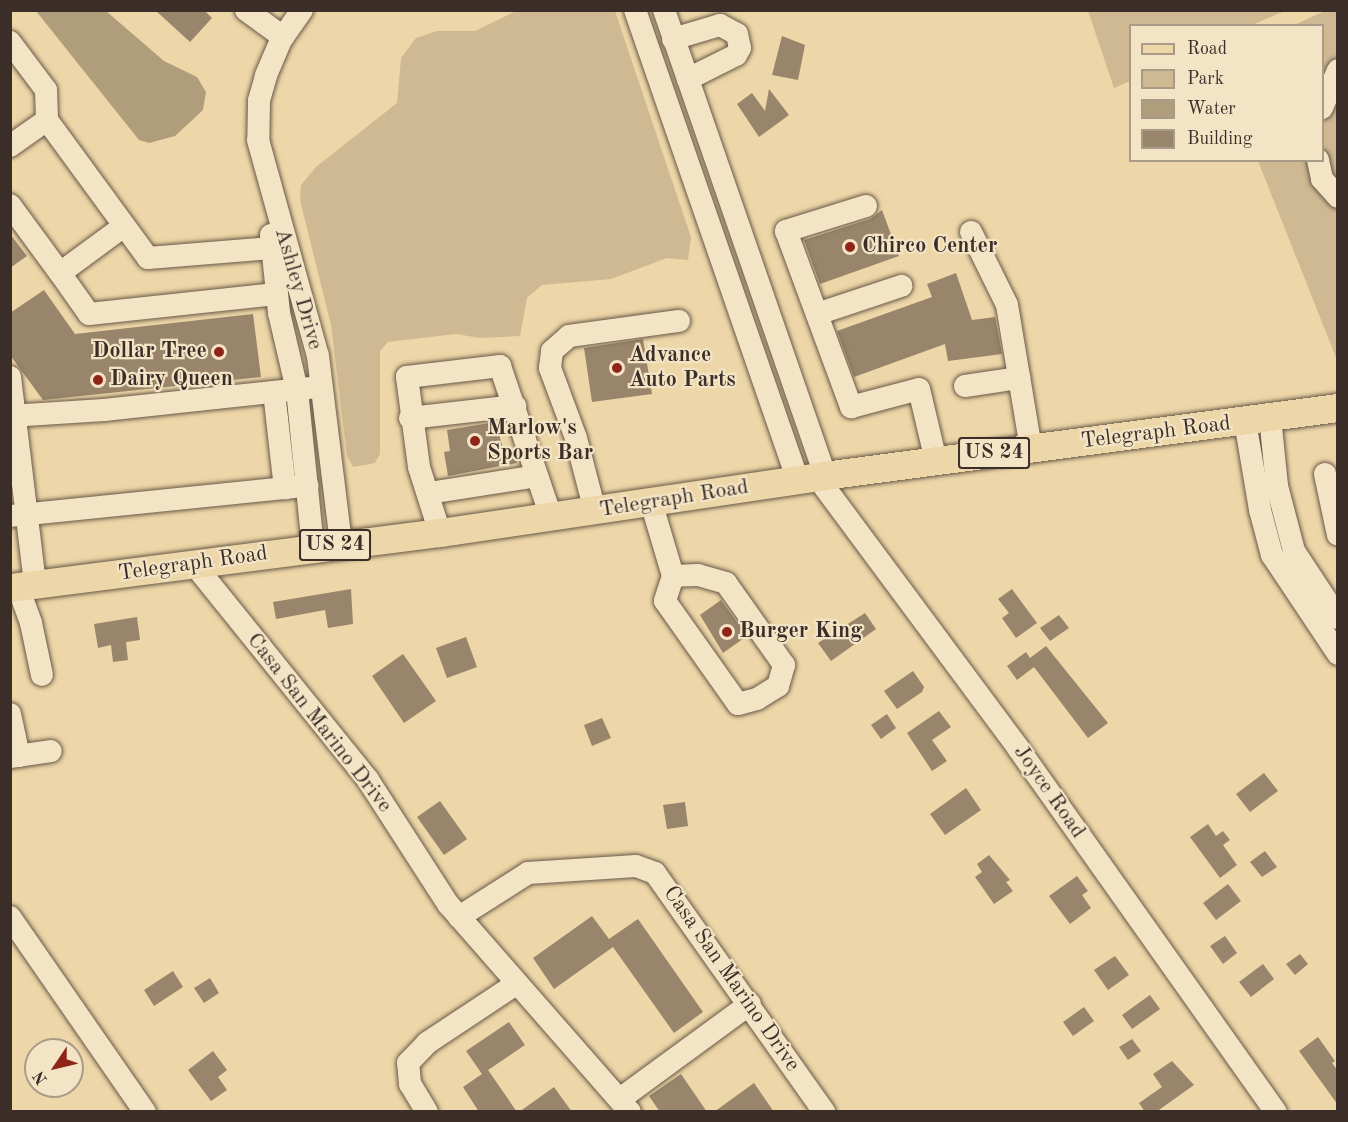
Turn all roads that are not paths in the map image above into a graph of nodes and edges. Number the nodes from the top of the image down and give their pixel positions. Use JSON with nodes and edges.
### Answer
{"nodes":[{"id":1,"x":246,"y":10,"type":"edge"},
{"id":2,"x":302,"y":10,"type":"edge"},
{"id":3,"x":635,"y":10,"type":"edge"},
{"id":4,"x":664,"y":10,"type":"edge"},
{"id":5,"x":283,"y":37,"type":"junction"},
{"id":6,"x":10,"y":42,"type":"edge"},
{"id":7,"x":681,"y":59,"type":"junction"},
{"id":8,"x":655,"y":66,"type":"junction"},
{"id":9,"x":1338,"y":70,"type":"edge"},
{"id":10,"x":1324,"y":105,"type":"edge"},
{"id":11,"x":47,"y":120,"type":"junction"},
{"id":12,"x":10,"y":146,"type":"edge"},
{"id":13,"x":1318,"y":162,"type":"edge"},
{"id":14,"x":270,"y":192,"type":"junction"},
{"id":15,"x":1338,"y":196,"type":"edge"},
{"id":16,"x":729,"y":199,"type":"junction"},
{"id":17,"x":10,"y":205,"type":"edge"},
{"id":18,"x":866,"y":206,"type":"dead end"},
{"id":19,"x":704,"y":207,"type":"junction"},
{"id":20,"x":124,"y":226,"type":"junction"},
{"id":21,"x":971,"y":232,"type":"dead end"},
{"id":22,"x":272,"y":248,"type":"junction"},
{"id":23,"x":60,"y":273,"type":"junction"},
{"id":24,"x":902,"y":286,"type":"dead end"},
{"id":25,"x":761,"y":292,"type":"junction"},
{"id":26,"x":276,"y":294,"type":"junction"},
{"id":27,"x":736,"y":300,"type":"junction"},
{"id":28,"x":817,"y":314,"type":"junction"},
{"id":29,"x":679,"y":321,"type":"dead end"},
{"id":30,"x":10,"y":377,"type":"edge"},
{"id":31,"x":1019,"y":378,"type":"junction"},
{"id":32,"x":965,"y":386,"type":"dead end"},
{"id":33,"x":321,"y":387,"type":"junction"},
{"id":34,"x":297,"y":390,"type":"junction"},
{"id":35,"x":274,"y":392,"type":"junction"},
{"id":36,"x":514,"y":406,"type":"junction"},
{"id":37,"x":1338,"y":408,"type":"edge"},
{"id":38,"x":13,"y":416,"type":"edge"},
{"id":39,"x":410,"y":418,"type":"junction"},
{"id":40,"x":1258,"y":419,"type":"junction"},
{"id":41,"x":1031,"y":448,"type":"junction"},
{"id":42,"x":936,"y":461,"type":"junction"},
{"id":43,"x":1325,"y":474,"type":"dead end"},
{"id":44,"x":537,"y":476,"type":"junction"},
{"id":45,"x":814,"y":477,"type":"junction"},
{"id":46,"x":296,"y":487,"type":"junction"},
{"id":47,"x":429,"y":493,"type":"junction"},
{"id":48,"x":651,"y":502,"type":"junction"},
{"id":49,"x":594,"y":511,"type":"junction"},
{"id":50,"x":19,"y":515,"type":"edge"},
{"id":51,"x":551,"y":517,"type":"junction"},
{"id":52,"x":1275,"y":528,"type":"junction"},
{"id":53,"x":440,"y":533,"type":"junction"},
{"id":54,"x":1338,"y":536,"type":"edge"},
{"id":55,"x":342,"y":544,"type":"junction"},
{"id":56,"x":313,"y":548,"type":"junction"},
{"id":57,"x":193,"y":563,"type":"junction"},
{"id":58,"x":673,"y":576,"type":"junction"},
{"id":59,"x":21,"y":586,"type":"edge"},
{"id":60,"x":1338,"y":618,"type":"edge"},
{"id":61,"x":1338,"y":654,"type":"edge"},
{"id":62,"x":42,"y":675,"type":"dead end"},
{"id":63,"x":10,"y":714,"type":"edge"},
{"id":64,"x":51,"y":751,"type":"dead end"},
{"id":65,"x":15,"y":756,"type":"edge"},
{"id":66,"x":10,"y":917,"type":"edge"},
{"id":67,"x":459,"y":917,"type":"junction"},
{"id":68,"x":516,"y":984,"type":"junction"},
{"id":69,"x":750,"y":1004,"type":"junction"},
{"id":70,"x":625,"y":1105,"type":"edge"},
{"id":71,"x":145,"y":1112,"type":"edge"},
{"id":72,"x":427,"y":1112,"type":"edge"},
{"id":73,"x":824,"y":1112,"type":"edge"},
{"id":74,"x":1276,"y":1112,"type":"edge"}],
"edges":[{"from":1,"to":5,"type":"street"},
{"from":2,"to":5,"type":"street","name":"Ashley Drive"},
{"from":3,"to":8,"type":"street"},
{"from":4,"to":7,"type":"street"},
{"from":5,"to":14,"type":"street","name":"Ashley Drive"},
{"from":6,"to":11,"type":"street"},
{"from":7,"to":8,"type":"street"},
{"from":7,"to":16,"type":"street"},
{"from":8,"to":19,"type":"street"},
{"from":9,"to":10,"type":"street"},
{"from":11,"to":12,"type":"street"},
{"from":11,"to":20,"type":"street"},
{"from":13,"to":15,"type":"street"},
{"from":14,"to":22,"type":"street","name":"Ashley Drive"},
{"from":14,"to":33,"type":"street","name":"Ashley Drive"},
{"from":16,"to":19,"type":"street"},
{"from":16,"to":25,"type":"street"},
{"from":17,"to":23,"type":"street"},
{"from":18,"to":28,"type":"street"},
{"from":19,"to":27,"type":"street"},
{"from":20,"to":22,"type":"street"},
{"from":20,"to":23,"type":"street"},
{"from":21,"to":31,"type":"street"},
{"from":22,"to":26,"type":"street","name":"Ashley Drive"},
{"from":23,"to":26,"type":"street"},
{"from":24,"to":28,"type":"street"},
{"from":25,"to":27,"type":"street"},
{"from":25,"to":45,"type":"street"},
{"from":26,"to":34,"type":"street","name":"Ashley Drive"},
{"from":27,"to":45,"type":"street"},
{"from":28,"to":42,"type":"street"},
{"from":29,"to":49,"type":"street"},
{"from":30,"to":38,"type":"street"},
{"from":31,"to":32,"type":"street"},
{"from":31,"to":41,"type":"street"},
{"from":33,"to":34,"type":"street"},
{"from":33,"to":55,"type":"street","name":"Ashley Drive"},
{"from":34,"to":35,"type":"street"},
{"from":34,"to":46,"type":"street","name":"Ashley Drive"},
{"from":35,"to":38,"type":"street"},
{"from":35,"to":46,"type":"street"},
{"from":36,"to":39,"type":"street"},
{"from":36,"to":39,"type":"street"},
{"from":36,"to":44,"type":"street"},
{"from":37,"to":40,"type":"main road","name":"Telegraph Road","number":"US 24"},
{"from":38,"to":50,"type":"street"},
{"from":39,"to":47,"type":"street"},
{"from":40,"to":41,"type":"main road","name":"Telegraph Road","number":"US 24"},
{"from":40,"to":52,"type":"street"},
{"from":41,"to":42,"type":"main road","name":"Telegraph Road","number":"US 24"},
{"from":42,"to":45,"type":"main road","name":"Telegraph Road","number":"US 24"},
{"from":43,"to":54,"type":"street"},
{"from":44,"to":47,"type":"street"},
{"from":44,"to":51,"type":"street"},
{"from":45,"to":48,"type":"main road","name":"Telegraph Road","number":"US 24"},
{"from":45,"to":74,"type":"street","name":"Joyce Road"},
{"from":46,"to":50,"type":"street"},
{"from":46,"to":56,"type":"street","name":"Ashley Drive"},
{"from":47,"to":53,"type":"street"},
{"from":48,"to":49,"type":"main road","name":"Telegraph Road","number":"US 24"},
{"from":48,"to":58,"type":"street"},
{"from":49,"to":51,"type":"main road","name":"Telegraph Road","number":"US 24"},
{"from":50,"to":59,"type":"street"},
{"from":51,"to":53,"type":"main road","name":"Telegraph Road","number":"US 24"},
{"from":52,"to":60,"type":"street"},
{"from":52,"to":61,"type":"street"},
{"from":53,"to":55,"type":"main road","name":"Telegraph Road","number":"US 24"},
{"from":55,"to":56,"type":"main road","name":"Telegraph Road","number":"US 24"},
{"from":56,"to":57,"type":"main road","name":"Telegraph Road","number":"US 24"},
{"from":57,"to":59,"type":"main road","name":"Telegraph Road","number":"US 24"},
{"from":57,"to":67,"type":"street","name":"Casa San Marino Drive"},
{"from":58,"to":58,"type":"street"},
{"from":59,"to":62,"type":"street"},
{"from":63,"to":65,"type":"street"},
{"from":64,"to":65,"type":"street"},
{"from":66,"to":71,"type":"street"},
{"from":67,"to":68,"type":"street","name":"Casa San Marino Drive"},
{"from":67,"to":69,"type":"street","name":"Casa San Marino Drive"},
{"from":68,"to":70,"type":"street","name":"Casa San Marino Drive"},
{"from":68,"to":72,"type":"street"},
{"from":69,"to":70,"type":"street"},
{"from":69,"to":73,"type":"street","name":"Casa San Marino Drive"}]}
